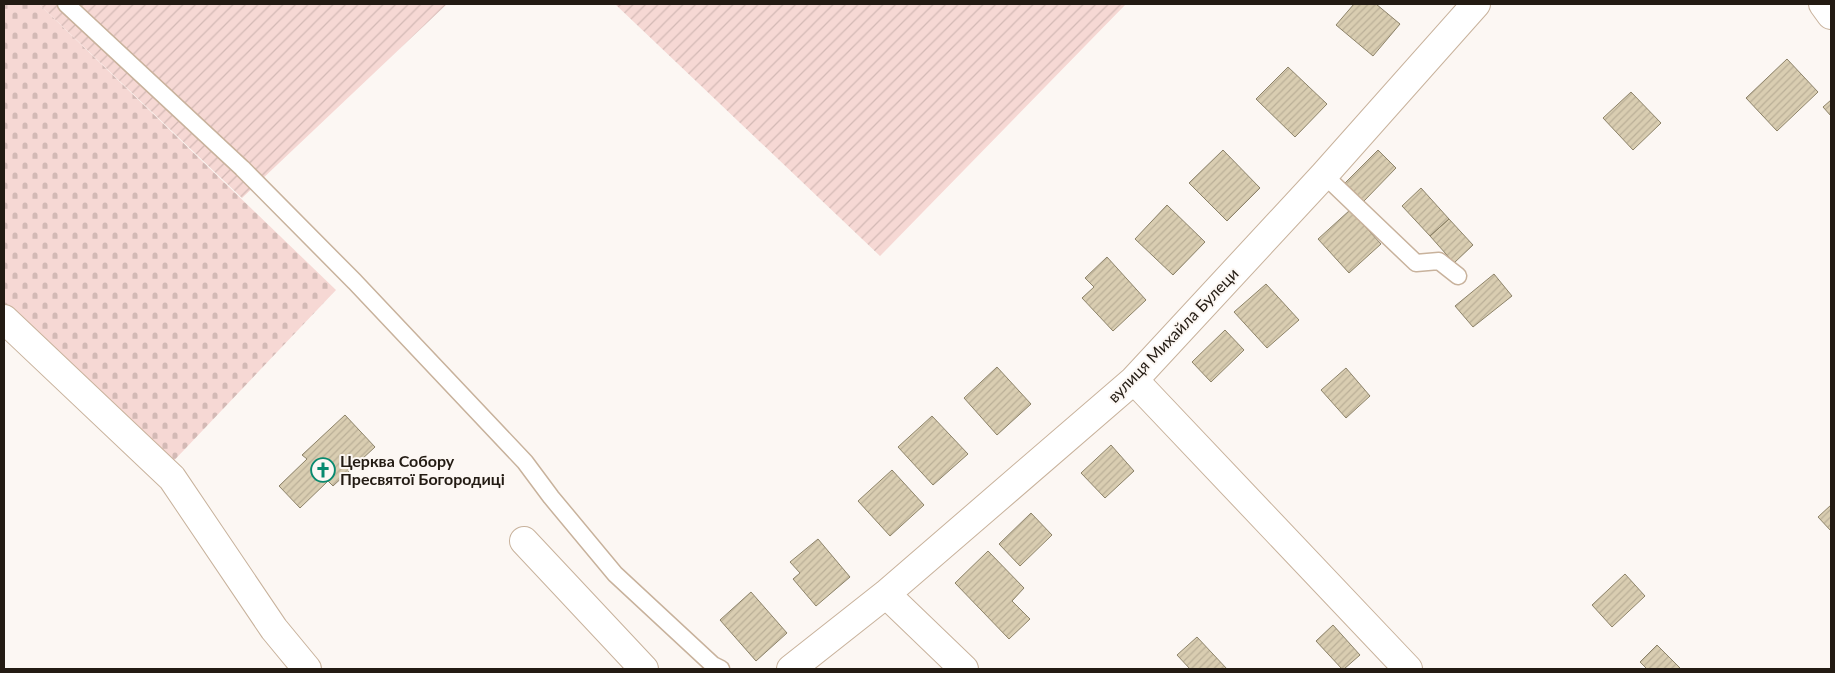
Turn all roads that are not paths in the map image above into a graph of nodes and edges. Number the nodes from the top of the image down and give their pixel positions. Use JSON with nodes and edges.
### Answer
{"nodes":[{"id":1,"x":66,"y":4,"type":"edge"},
{"id":2,"x":1476,"y":4,"type":"edge"},
{"id":3,"x":1823,"y":4,"type":"edge"},
{"id":4,"x":1831,"y":15,"type":"edge"},
{"id":5,"x":1324,"y":175,"type":"junction"},
{"id":6,"x":1458,"y":276,"type":"dead end"},
{"id":7,"x":4,"y":319,"type":"edge"},
{"id":8,"x":1134,"y":380,"type":"junction"},
{"id":9,"x":524,"y":541,"type":"dead end"},
{"id":10,"x":886,"y":594,"type":"junction"},
{"id":11,"x":307,"y":669,"type":"edge"},
{"id":12,"x":644,"y":669,"type":"edge"},
{"id":13,"x":721,"y":669,"type":"edge"},
{"id":14,"x":791,"y":669,"type":"edge"},
{"id":15,"x":964,"y":669,"type":"edge"},
{"id":16,"x":1408,"y":669,"type":"edge"}],
"edges":[{"from":1,"to":13,"type":"lane"},
{"from":2,"to":5,"type":"street","name":"вулиця Михайла Булеци"},
{"from":3,"to":4,"type":"street"},
{"from":5,"to":6,"type":"lane"},
{"from":5,"to":8,"type":"street","name":"вулиця Михайла Булеци"},
{"from":7,"to":11,"type":"street"},
{"from":8,"to":10,"type":"street","name":"вулиця Михайла Булеци"},
{"from":8,"to":16,"type":"street"},
{"from":9,"to":12,"type":"street"},
{"from":10,"to":14,"type":"street","name":"вулиця Михайла Булеци"},
{"from":10,"to":15,"type":"street"}]}
